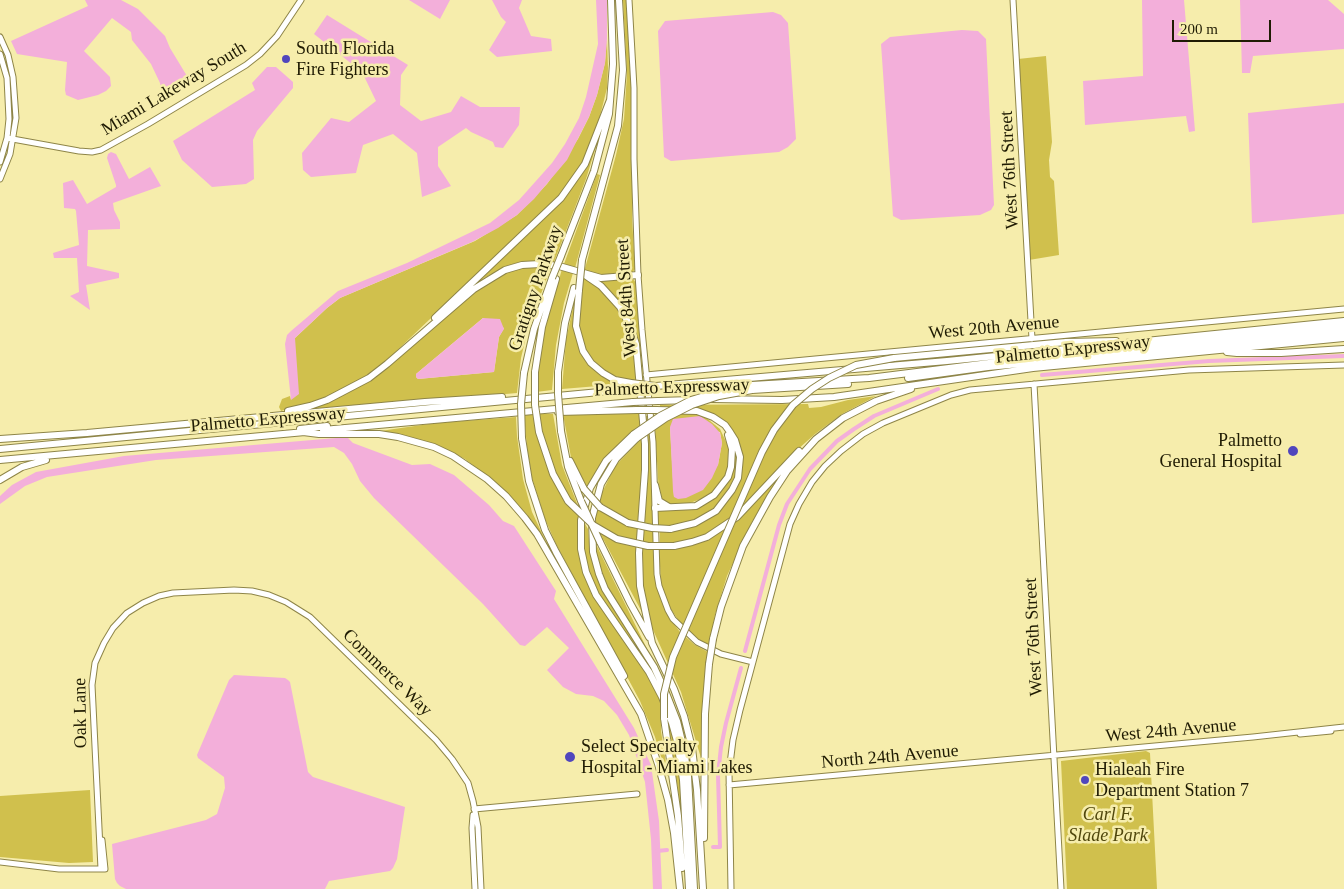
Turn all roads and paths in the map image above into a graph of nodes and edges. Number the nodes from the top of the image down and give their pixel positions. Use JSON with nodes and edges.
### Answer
{"nodes":[{"id":1,"x":300,"y":0,"type":"edge"},
{"id":2,"x":611,"y":0,"type":"edge"},
{"id":3,"x":619,"y":0,"type":"edge"},
{"id":4,"x":629,"y":0,"type":"edge"},
{"id":5,"x":1013,"y":0,"type":"edge"},
{"id":6,"x":0,"y":37,"type":"edge"},
{"id":7,"x":0,"y":54,"type":"edge"},
{"id":8,"x":610,"y":100,"type":"junction"},
{"id":9,"x":10,"y":138,"type":"junction"},
{"id":10,"x":0,"y":162,"type":"edge"},
{"id":11,"x":0,"y":178,"type":"edge"},
{"id":12,"x":582,"y":273,"type":"junction"},
{"id":13,"x":638,"y":275,"type":"junction"},
{"id":14,"x":554,"y":279,"type":"junction"},
{"id":15,"x":576,"y":289,"type":"junction"},
{"id":16,"x":1344,"y":309,"type":"edge"},
{"id":17,"x":1344,"y":322,"type":"edge"},
{"id":18,"x":1344,"y":327,"type":"edge"},
{"id":19,"x":1344,"y":333,"type":"edge"},
{"id":20,"x":1344,"y":338,"type":"edge"},
{"id":21,"x":1032,"y":339,"type":"junction"},
{"id":22,"x":1132,"y":342,"type":"junction"},
{"id":23,"x":404,"y":349,"type":"junction"},
{"id":24,"x":1344,"y":349,"type":"edge"},
{"id":25,"x":1216,"y":350,"type":"junction"},
{"id":26,"x":1344,"y":365,"type":"edge"},
{"id":27,"x":1006,"y":366,"type":"junction"},
{"id":28,"x":646,"y":375,"type":"junction"},
{"id":29,"x":927,"y":383,"type":"junction"},
{"id":30,"x":1034,"y":384,"type":"junction"},
{"id":31,"x":631,"y":386,"type":"junction"},
{"id":32,"x":752,"y":388,"type":"junction"},
{"id":33,"x":545,"y":398,"type":"junction"},
{"id":34,"x":658,"y":399,"type":"junction"},
{"id":35,"x":633,"y":400,"type":"junction"},
{"id":36,"x":531,"y":410,"type":"junction"},
{"id":37,"x":712,"y":416,"type":"junction"},
{"id":38,"x":261,"y":417,"type":"junction"},
{"id":39,"x":303,"y":432,"type":"junction"},
{"id":40,"x":635,"y":436,"type":"junction"},
{"id":41,"x":820,"y":436,"type":"junction"},
{"id":42,"x":0,"y":440,"type":"edge"},
{"id":43,"x":564,"y":449,"type":"junction"},
{"id":44,"x":0,"y":450,"type":"edge"},
{"id":45,"x":62,"y":455,"type":"junction"},
{"id":46,"x":0,"y":459,"type":"edge"},
{"id":47,"x":0,"y":480,"type":"edge"},
{"id":48,"x":655,"y":486,"type":"junction"},
{"id":49,"x":655,"y":508,"type":"junction"},
{"id":50,"x":673,"y":508,"type":"junction"},
{"id":51,"x":247,"y":590,"type":"joint"},
{"id":52,"x":652,"y":643,"type":"junction"},
{"id":53,"x":752,"y":662,"type":"junction"},
{"id":54,"x":641,"y":714,"type":"junction"},
{"id":55,"x":1344,"y":728,"type":"edge"},
{"id":56,"x":1054,"y":755,"type":"junction"},
{"id":57,"x":729,"y":785,"type":"junction"},
{"id":58,"x":637,"y":794,"type":"dead end"},
{"id":59,"x":474,"y":809,"type":"junction"},
{"id":60,"x":0,"y":862,"type":"edge"},
{"id":61,"x":702,"y":869,"type":"junction"},
{"id":62,"x":477,"y":870,"type":"junction"},
{"id":63,"x":475,"y":889,"type":"edge"},
{"id":64,"x":481,"y":889,"type":"edge"},
{"id":65,"x":682,"y":889,"type":"edge"},
{"id":66,"x":689,"y":889,"type":"edge"},
{"id":67,"x":694,"y":889,"type":"edge"},
{"id":68,"x":703,"y":889,"type":"edge"},
{"id":69,"x":731,"y":889,"type":"edge"},
{"id":70,"x":1062,"y":889,"type":"edge"}],
"edges":[{"from":1,"to":9,"type":"street","name":"Miami Lakeway South"},
{"from":2,"to":8,"type":"highway","name":"Gratigny Parkway"},
{"from":3,"to":15,"type":"highway","name":"Gratigny Parkway","bridge":true},
{"from":4,"to":13,"type":"street","name":"West 84th Street"},
{"from":5,"to":21,"type":"street","name":"West 76th Street"},
{"from":6,"to":9,"type":"street"},
{"from":7,"to":9,"type":"street"},
{"from":8,"to":14,"type":"highway","name":"Gratigny Parkway","bridge":true},
{"from":8,"to":23,"type":"highway"},
{"from":9,"to":10,"type":"street"},
{"from":9,"to":11,"type":"street"},
{"from":12,"to":13,"type":"highway"},
{"from":12,"to":23,"type":"highway"},
{"from":12,"to":52,"type":"highway"},
{"from":13,"to":28,"type":"street","name":"West 84th Street"},
{"from":14,"to":41,"type":"highway","bridge":true},
{"from":14,"to":54,"type":"highway","name":"Gratigny Parkway","bridge":true},
{"from":15,"to":31,"type":"highway"},
{"from":15,"to":43,"type":"highway","name":"Gratigny Parkway","bridge":true},
{"from":16,"to":21,"type":"street","name":"West 20th Avenue"},
{"from":17,"to":22,"type":"highway","name":"Palmetto Expressway"},
{"from":18,"to":32,"type":"highway"},
{"from":19,"to":27,"type":"highway"},
{"from":20,"to":25,"type":"highway","name":"Palmetto Expressway"},
{"from":21,"to":28,"type":"street","name":"West 20th Avenue"},
{"from":22,"to":31,"type":"highway","name":"Palmetto Expressway","bridge":true},
{"from":22,"to":65,"type":"highway","bridge":true},
{"from":23,"to":38,"type":"highway"},
{"from":24,"to":25,"type":"highway"},
{"from":25,"to":29,"type":"highway","name":"Palmetto Expressway"},
{"from":26,"to":30,"type":"street"},
{"from":27,"to":32,"type":"highway"},
{"from":27,"to":34,"type":"highway"},
{"from":28,"to":48,"type":"street","name":"West 84th Street"},
{"from":29,"to":34,"type":"highway","name":"Palmetto Expressway"},
{"from":29,"to":41,"type":"highway"},
{"from":30,"to":53,"type":"street"},
{"from":30,"to":56,"type":"street","name":"West 76th Street"},
{"from":31,"to":33,"type":"highway","name":"Palmetto Expressway"},
{"from":32,"to":40,"type":"highway","bridge":true},
{"from":33,"to":38,"type":"highway"},
{"from":33,"to":44,"type":"highway","name":"Palmetto Expressway"},
{"from":34,"to":35,"type":"highway","name":"Palmetto Expressway","bridge":true},
{"from":35,"to":36,"type":"highway","name":"Palmetto Expressway"},
{"from":35,"to":46,"type":"highway"},
{"from":36,"to":37,"type":"highway","bridge":true},
{"from":36,"to":39,"type":"highway","name":"Palmetto Expressway"},
{"from":37,"to":43,"type":"highway","bridge":true},
{"from":37,"to":50,"type":"highway"},
{"from":38,"to":42,"type":"highway"},
{"from":39,"to":45,"type":"highway","name":"Palmetto Expressway"},
{"from":39,"to":54,"type":"highway"},
{"from":40,"to":66,"type":"highway"},
{"from":40,"to":67,"type":"highway"},
{"from":41,"to":61,"type":"highway","bridge":true},
{"from":43,"to":52,"type":"highway","name":"Gratigny Parkway","bridge":true},
{"from":45,"to":46,"type":"highway","name":"Palmetto Expressway"},
{"from":45,"to":47,"type":"highway"},
{"from":48,"to":49,"type":"street","name":"West 84th Street"},
{"from":48,"to":50,"type":"highway"},
{"from":49,"to":50,"type":"highway"},
{"from":49,"to":53,"type":"street","name":"West 84th Street"},
{"from":51,"to":59,"type":"street","name":"Commerce Way"},
{"from":51,"to":60,"type":"street","name":"Oak Lane"},
{"from":52,"to":61,"type":"highway"},
{"from":53,"to":57,"type":"street"},
{"from":54,"to":65,"type":"highway"},
{"from":55,"to":56,"type":"street","name":"West 24th Avenue"},
{"from":56,"to":57,"type":"street","name":"North 24th Avenue"},
{"from":56,"to":70,"type":"street","name":"West 76th Street"},
{"from":57,"to":69,"type":"street"},
{"from":58,"to":59,"type":"street"},
{"from":59,"to":62,"type":"street","name":"Commerce Way"},
{"from":61,"to":68,"type":"highway"},
{"from":62,"to":63,"type":"street","name":"Commerce Way"},
{"from":62,"to":64,"type":"street","name":"Commerce Way"}]}
